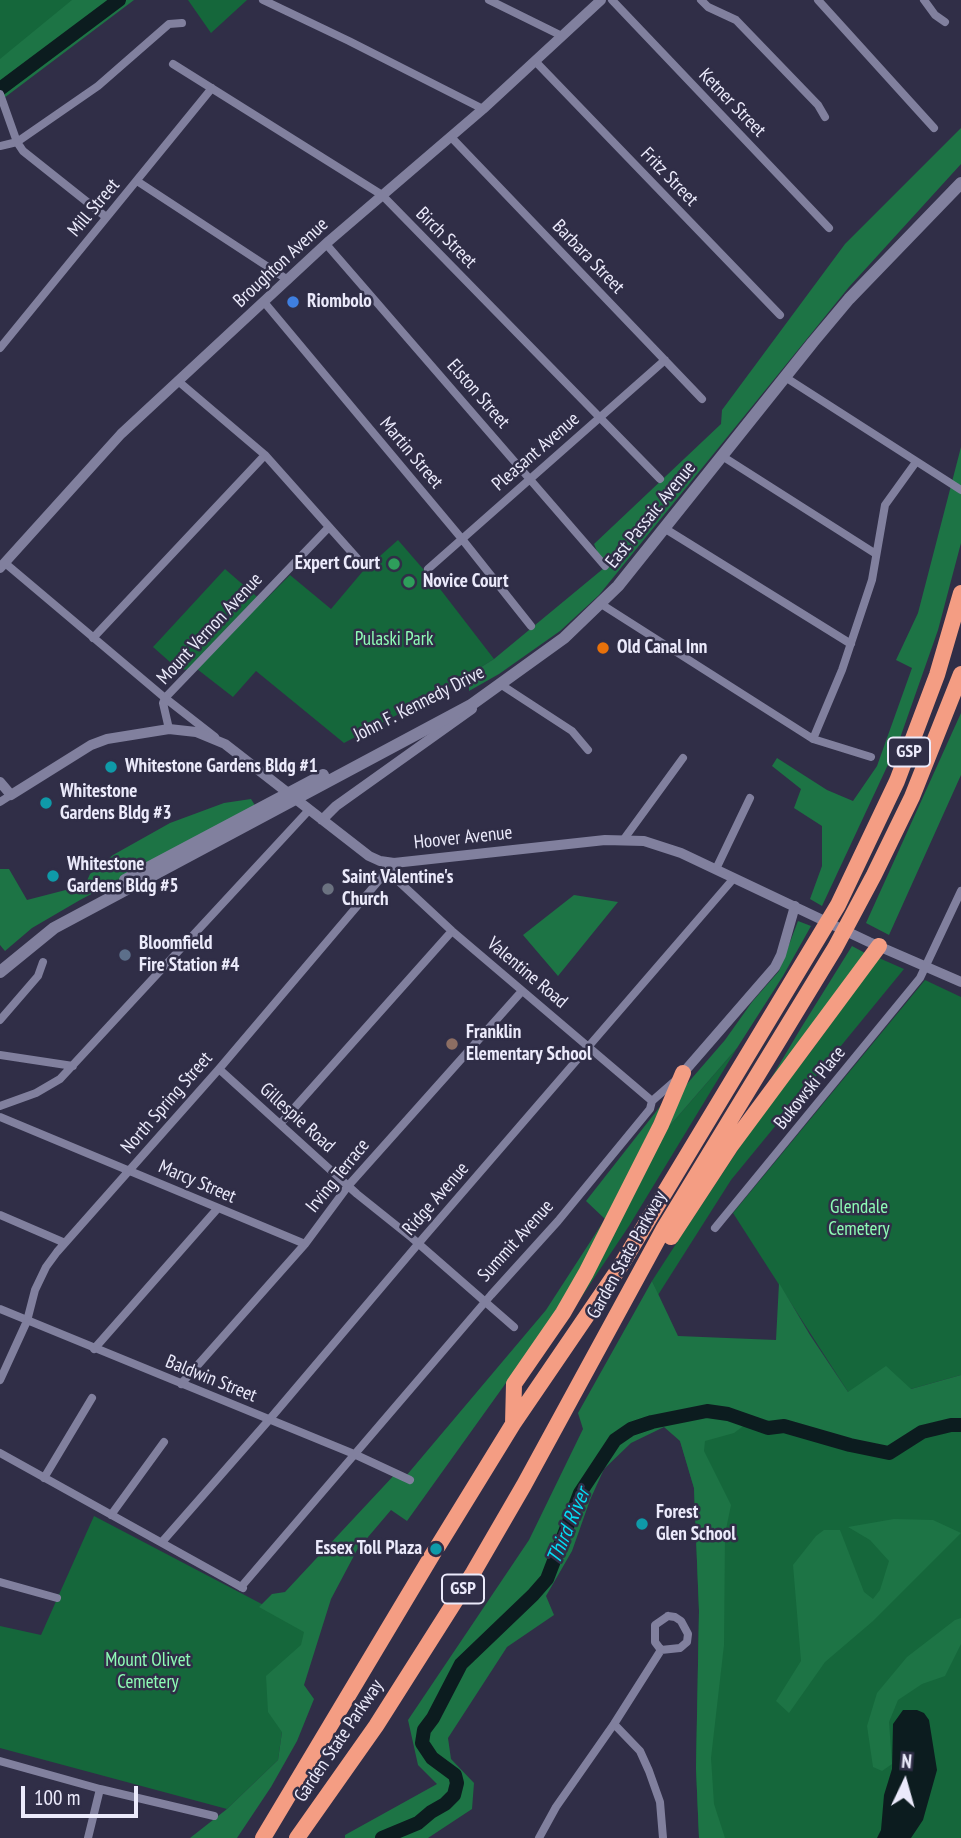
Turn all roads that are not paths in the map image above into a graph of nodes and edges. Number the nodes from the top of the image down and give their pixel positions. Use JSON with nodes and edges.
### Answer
{"nodes":[{"id":1,"x":263,"y":0,"type":"edge"},
{"id":2,"x":489,"y":0,"type":"edge"},
{"id":3,"x":601,"y":0,"type":"edge"},
{"id":4,"x":612,"y":0,"type":"edge"},
{"id":5,"x":701,"y":0,"type":"edge"},
{"id":6,"x":818,"y":0,"type":"edge"},
{"id":7,"x":924,"y":0,"type":"edge"},
{"id":8,"x":945,"y":22,"type":"dead end"},
{"id":9,"x":182,"y":23,"type":"dead end"},
{"id":10,"x":562,"y":36,"type":"junction"},
{"id":11,"x":535,"y":61,"type":"junction"},
{"id":12,"x":173,"y":64,"type":"dead end"},
{"id":13,"x":212,"y":88,"type":"junction"},
{"id":14,"x":0,"y":94,"type":"edge"},
{"id":15,"x":482,"y":109,"type":"junction"},
{"id":16,"x":825,"y":117,"type":"dead end"},
{"id":17,"x":934,"y":128,"type":"dead end"},
{"id":18,"x":451,"y":137,"type":"junction"},
{"id":19,"x":17,"y":142,"type":"junction"},
{"id":20,"x":0,"y":146,"type":"edge"},
{"id":21,"x":137,"y":181,"type":"junction"},
{"id":22,"x":961,"y":183,"type":"edge"},
{"id":23,"x":382,"y":195,"type":"junction"},
{"id":24,"x":106,"y":217,"type":"junction"},
{"id":25,"x":829,"y":228,"type":"dead end"},
{"id":26,"x":326,"y":244,"type":"junction"},
{"id":27,"x":288,"y":280,"type":"junction"},
{"id":28,"x":264,"y":302,"type":"junction"},
{"id":29,"x":780,"y":316,"type":"dead end"},
{"id":30,"x":0,"y":348,"type":"edge"},
{"id":31,"x":665,"y":360,"type":"junction"},
{"id":32,"x":785,"y":377,"type":"junction"},
{"id":33,"x":178,"y":381,"type":"junction"},
{"id":34,"x":702,"y":399,"type":"dead end"},
{"id":35,"x":600,"y":417,"type":"junction"},
{"id":36,"x":265,"y":455,"type":"junction"},
{"id":37,"x":722,"y":456,"type":"junction"},
{"id":38,"x":916,"y":462,"type":"junction"},
{"id":39,"x":530,"y":478,"type":"junction"},
{"id":40,"x":660,"y":479,"type":"dead end"},
{"id":41,"x":961,"y":490,"type":"edge"},
{"id":42,"x":329,"y":527,"type":"junction"},
{"id":43,"x":664,"y":528,"type":"junction"},
{"id":44,"x":462,"y":539,"type":"junction"},
{"id":45,"x":876,"y":554,"type":"junction"},
{"id":46,"x":2,"y":565,"type":"edge"},
{"id":47,"x":363,"y":565,"type":"dead end"},
{"id":48,"x":605,"y":566,"type":"dead end"},
{"id":49,"x":428,"y":569,"type":"dead end"},
{"id":50,"x":961,"y":593,"type":"edge"},
{"id":51,"x":601,"y":604,"type":"junction"},
{"id":52,"x":531,"y":626,"type":"dead end"},
{"id":53,"x":93,"y":638,"type":"junction"},
{"id":54,"x":850,"y":644,"type":"junction"},
{"id":55,"x":961,"y":674,"type":"edge"},
{"id":56,"x":500,"y":684,"type":"junction"},
{"id":57,"x":165,"y":698,"type":"junction"},
{"id":58,"x":169,"y":729,"type":"junction"},
{"id":59,"x":813,"y":738,"type":"junction"},
{"id":60,"x":225,"y":744,"type":"junction"},
{"id":61,"x":588,"y":750,"type":"dead end"},
{"id":62,"x":870,"y":757,"type":"dead end"},
{"id":63,"x":683,"y":758,"type":"dead end"},
{"id":64,"x":0,"y":782,"type":"edge"},
{"id":65,"x":11,"y":794,"type":"junction"},
{"id":66,"x":292,"y":796,"type":"junction"},
{"id":67,"x":750,"y":798,"type":"dead end"},
{"id":68,"x":0,"y":802,"type":"edge"},
{"id":69,"x":309,"y":810,"type":"junction"},
{"id":70,"x":322,"y":820,"type":"junction"},
{"id":71,"x":624,"y":839,"type":"junction"},
{"id":72,"x":388,"y":863,"type":"junction"},
{"id":73,"x":716,"y":869,"type":"junction"},
{"id":74,"x":734,"y":878,"type":"junction"},
{"id":75,"x":961,"y":891,"type":"edge"},
{"id":76,"x":795,"y":906,"type":"junction"},
{"id":77,"x":453,"y":931,"type":"junction"},
{"id":78,"x":879,"y":946,"type":"junction"},
{"id":79,"x":0,"y":962,"type":"edge"},
{"id":80,"x":43,"y":962,"type":"dead end"},
{"id":81,"x":926,"y":965,"type":"junction"},
{"id":82,"x":0,"y":972,"type":"edge"},
{"id":83,"x":961,"y":982,"type":"edge"},
{"id":84,"x":523,"y":991,"type":"junction"},
{"id":85,"x":0,"y":1020,"type":"edge"},
{"id":86,"x":588,"y":1045,"type":"junction"},
{"id":87,"x":0,"y":1055,"type":"edge"},
{"id":88,"x":73,"y":1066,"type":"junction"},
{"id":89,"x":219,"y":1069,"type":"junction"},
{"id":90,"x":683,"y":1073,"type":"junction"},
{"id":91,"x":652,"y":1101,"type":"junction"},
{"id":92,"x":0,"y":1106,"type":"edge"},
{"id":93,"x":0,"y":1117,"type":"edge"},
{"id":94,"x":280,"y":1124,"type":"junction"},
{"id":95,"x":129,"y":1170,"type":"junction"},
{"id":96,"x":348,"y":1186,"type":"junction"},
{"id":97,"x":218,"y":1208,"type":"junction"},
{"id":98,"x":0,"y":1215,"type":"edge"},
{"id":99,"x":715,"y":1228,"type":"dead end"},
{"id":100,"x":65,"y":1242,"type":"junction"},
{"id":101,"x":305,"y":1244,"type":"junction"},
{"id":102,"x":418,"y":1244,"type":"junction"},
{"id":103,"x":485,"y":1302,"type":"junction"},
{"id":104,"x":0,"y":1309,"type":"edge"},
{"id":105,"x":27,"y":1321,"type":"junction"},
{"id":106,"x":514,"y":1327,"type":"dead end"},
{"id":107,"x":610,"y":1329,"type":"junction"},
{"id":108,"x":94,"y":1349,"type":"junction"},
{"id":109,"x":0,"y":1380,"type":"edge"},
{"id":110,"x":181,"y":1384,"type":"junction"},
{"id":111,"x":92,"y":1398,"type":"dead end"},
{"id":112,"x":269,"y":1420,"type":"junction"},
{"id":113,"x":513,"y":1424,"type":"junction"},
{"id":114,"x":164,"y":1442,"type":"dead end"},
{"id":115,"x":0,"y":1453,"type":"edge"},
{"id":116,"x":354,"y":1454,"type":"junction"},
{"id":117,"x":44,"y":1478,"type":"junction"},
{"id":118,"x":410,"y":1480,"type":"dead end"},
{"id":119,"x":111,"y":1515,"type":"junction"},
{"id":120,"x":162,"y":1542,"type":"junction"},
{"id":121,"x":0,"y":1582,"type":"edge"},
{"id":122,"x":57,"y":1598,"type":"dead end"},
{"id":123,"x":661,"y":1650,"type":"junction"},
{"id":124,"x":614,"y":1724,"type":"junction"},
{"id":125,"x":0,"y":1761,"type":"edge"},
{"id":126,"x":100,"y":1789,"type":"junction"},
{"id":127,"x":214,"y":1816,"type":"dead end"},
{"id":128,"x":88,"y":1838,"type":"edge"},
{"id":129,"x":263,"y":1838,"type":"edge"},
{"id":130,"x":297,"y":1838,"type":"edge"},
{"id":131,"x":539,"y":1838,"type":"edge"},
{"id":132,"x":663,"y":1838,"type":"edge"}],
"edges":[{"from":1,"to":15,"type":"street"},
{"from":2,"to":10,"type":"street"},
{"from":3,"to":10,"type":"street","name":"Broughton Avenue"},
{"from":4,"to":25,"type":"street","name":"Ketner Street"},
{"from":5,"to":16,"type":"street"},
{"from":6,"to":17,"type":"street"},
{"from":7,"to":8,"type":"street"},
{"from":9,"to":19,"type":"street"},
{"from":10,"to":11,"type":"street","name":"Broughton Avenue"},
{"from":11,"to":15,"type":"street","name":"Broughton Avenue"},
{"from":11,"to":29,"type":"street","name":"Fritz Street"},
{"from":12,"to":13,"type":"street","name":"Birch Street"},
{"from":13,"to":21,"type":"street","name":"Mill Street"},
{"from":13,"to":23,"type":"street","name":"Birch Street"},
{"from":14,"to":19,"type":"street"},
{"from":15,"to":18,"type":"street","name":"Broughton Avenue"},
{"from":18,"to":23,"type":"street","name":"Broughton Avenue"},
{"from":18,"to":31,"type":"street","name":"Barbara Street"},
{"from":19,"to":20,"type":"street"},
{"from":19,"to":24,"type":"street"},
{"from":21,"to":24,"type":"street","name":"Mill Street"},
{"from":21,"to":27,"type":"street"},
{"from":22,"to":32,"type":"main road","name":"East Passaic Avenue"},
{"from":23,"to":26,"type":"street","name":"Broughton Avenue"},
{"from":23,"to":35,"type":"street","name":"Birch Street"},
{"from":24,"to":30,"type":"street","name":"Mill Street"},
{"from":26,"to":27,"type":"street","name":"Broughton Avenue"},
{"from":26,"to":39,"type":"street","name":"Elston Street"},
{"from":27,"to":28,"type":"street","name":"Broughton Avenue"},
{"from":28,"to":33,"type":"street","name":"Broughton Avenue"},
{"from":28,"to":44,"type":"street","name":"Martin Street"},
{"from":31,"to":34,"type":"street","name":"Barbara Street"},
{"from":31,"to":35,"type":"street","name":"Pleasant Avenue"},
{"from":32,"to":37,"type":"main road","name":"East Passaic Avenue"},
{"from":32,"to":38,"type":"street"},
{"from":33,"to":36,"type":"street"},
{"from":33,"to":46,"type":"street","name":"Broughton Avenue"},
{"from":35,"to":39,"type":"street","name":"Pleasant Avenue"},
{"from":35,"to":40,"type":"street","name":"Birch Street"},
{"from":36,"to":42,"type":"street"},
{"from":36,"to":53,"type":"street"},
{"from":37,"to":43,"type":"main road","name":"East Passaic Avenue"},
{"from":37,"to":45,"type":"street"},
{"from":38,"to":41,"type":"street"},
{"from":38,"to":45,"type":"street"},
{"from":39,"to":44,"type":"street","name":"Pleasant Avenue"},
{"from":39,"to":48,"type":"street","name":"Elston Street"},
{"from":42,"to":47,"type":"street"},
{"from":42,"to":57,"type":"street","name":"Mount Vernon Avenue"},
{"from":43,"to":51,"type":"main road","name":"East Passaic Avenue"},
{"from":43,"to":54,"type":"street"},
{"from":44,"to":49,"type":"street","name":"Pleasant Avenue"},
{"from":44,"to":52,"type":"street","name":"Martin Street"},
{"from":45,"to":54,"type":"street"},
{"from":46,"to":53,"type":"street"},
{"from":50,"to":113,"type":"highway","name":"Garden State Parkway","number":"GSP"},
{"from":51,"to":56,"type":"main road","name":"East Passaic Avenue"},
{"from":51,"to":59,"type":"street"},
{"from":53,"to":57,"type":"street"},
{"from":54,"to":59,"type":"street"},
{"from":55,"to":107,"type":"highway","name":"Garden State Parkway","number":"GSP"},
{"from":56,"to":61,"type":"street"},
{"from":56,"to":66,"type":"main road","name":"John F. Kennedy Drive"},
{"from":56,"to":70,"type":"street","name":"East Passaic Avenue"},
{"from":57,"to":58,"type":"street"},
{"from":57,"to":60,"type":"street","name":"Mount Vernon Avenue"},
{"from":58,"to":60,"type":"street","name":"Hoover Avenue"},
{"from":58,"to":65,"type":"street","name":"Hoover Avenue"},
{"from":59,"to":62,"type":"street"},
{"from":60,"to":66,"type":"street","name":"Hoover Avenue"},
{"from":63,"to":71,"type":"street"},
{"from":64,"to":65,"type":"street"},
{"from":65,"to":68,"type":"street","name":"Hoover Avenue"},
{"from":66,"to":69,"type":"street","name":"Hoover Avenue"},
{"from":66,"to":79,"type":"main road","name":"John F. Kennedy Drive"},
{"from":66,"to":82,"type":"main road","name":"John F. Kennedy Drive"},
{"from":67,"to":73,"type":"street"},
{"from":69,"to":70,"type":"street","name":"Hoover Avenue"},
{"from":69,"to":88,"type":"street"},
{"from":70,"to":72,"type":"street","name":"Hoover Avenue"},
{"from":71,"to":72,"type":"street","name":"Hoover Avenue"},
{"from":71,"to":73,"type":"street","name":"Hoover Avenue"},
{"from":72,"to":77,"type":"street","name":"Valentine Road"},
{"from":72,"to":89,"type":"street","name":"North Spring Street"},
{"from":73,"to":74,"type":"street","name":"Hoover Avenue"},
{"from":74,"to":76,"type":"street","name":"Hoover Avenue"},
{"from":74,"to":86,"type":"street","name":"Ridge Avenue"},
{"from":75,"to":81,"type":"street","name":"Bukowski Place"},
{"from":76,"to":78,"type":"street","name":"Hoover Avenue"},
{"from":76,"to":90,"type":"street","name":"Summit Avenue"},
{"from":77,"to":84,"type":"street","name":"Valentine Road"},
{"from":77,"to":94,"type":"street"},
{"from":78,"to":81,"type":"street","name":"Hoover Avenue"},
{"from":78,"to":107,"type":"highway"},
{"from":80,"to":85,"type":"street"},
{"from":81,"to":83,"type":"street","name":"Hoover Avenue"},
{"from":81,"to":99,"type":"street","name":"Bukowski Place"},
{"from":84,"to":86,"type":"street","name":"Valentine Road"},
{"from":84,"to":96,"type":"street","name":"Irving Terrace"},
{"from":86,"to":91,"type":"street","name":"Valentine Road"},
{"from":86,"to":102,"type":"street","name":"Ridge Avenue"},
{"from":87,"to":88,"type":"street"},
{"from":88,"to":92,"type":"street"},
{"from":89,"to":94,"type":"street","name":"Gillespie Road"},
{"from":89,"to":95,"type":"street","name":"North Spring Street"},
{"from":90,"to":91,"type":"street","name":"Summit Avenue"},
{"from":90,"to":113,"type":"highway"},
{"from":91,"to":103,"type":"street","name":"Summit Avenue"},
{"from":93,"to":95,"type":"street","name":"Marcy Street"},
{"from":94,"to":96,"type":"street","name":"Gillespie Road"},
{"from":95,"to":97,"type":"street","name":"Marcy Street"},
{"from":95,"to":100,"type":"street","name":"North Spring Street"},
{"from":96,"to":101,"type":"street","name":"Irving Terrace"},
{"from":96,"to":102,"type":"street","name":"Gillespie Road"},
{"from":97,"to":101,"type":"street","name":"Marcy Street"},
{"from":97,"to":108,"type":"street"},
{"from":98,"to":100,"type":"street"},
{"from":100,"to":105,"type":"street","name":"North Spring Street"},
{"from":101,"to":110,"type":"street","name":"Irving Terrace"},
{"from":102,"to":103,"type":"street","name":"Gillespie Road"},
{"from":102,"to":112,"type":"street","name":"Ridge Avenue"},
{"from":103,"to":106,"type":"street","name":"Gillespie Road"},
{"from":103,"to":116,"type":"street","name":"Summit Avenue"},
{"from":104,"to":105,"type":"street","name":"Baldwin Street"},
{"from":105,"to":108,"type":"street","name":"Baldwin Street"},
{"from":105,"to":109,"type":"street","name":"North Spring Street"},
{"from":107,"to":130,"type":"highway","name":"Garden State Parkway","number":"GSP"},
{"from":108,"to":110,"type":"street","name":"Baldwin Street"},
{"from":110,"to":112,"type":"street","name":"Baldwin Street"},
{"from":111,"to":117,"type":"street"},
{"from":112,"to":116,"type":"street","name":"Baldwin Street"},
{"from":112,"to":120,"type":"street","name":"Ridge Avenue"},
{"from":113,"to":129,"type":"highway","name":"Garden State Parkway","number":"GSP"},
{"from":114,"to":119,"type":"street"},
{"from":115,"to":117,"type":"street"},
{"from":116,"to":118,"type":"street","name":"Baldwin Street"},
{"from":116,"to":120,"type":"street","name":"Summit Avenue"},
{"from":117,"to":119,"type":"street"},
{"from":119,"to":120,"type":"street"},
{"from":121,"to":122,"type":"street"},
{"from":123,"to":123,"type":"street"},
{"from":123,"to":124,"type":"street"},
{"from":124,"to":131,"type":"street"},
{"from":124,"to":132,"type":"street"},
{"from":125,"to":126,"type":"street"},
{"from":126,"to":127,"type":"street"},
{"from":126,"to":128,"type":"street"}]}
